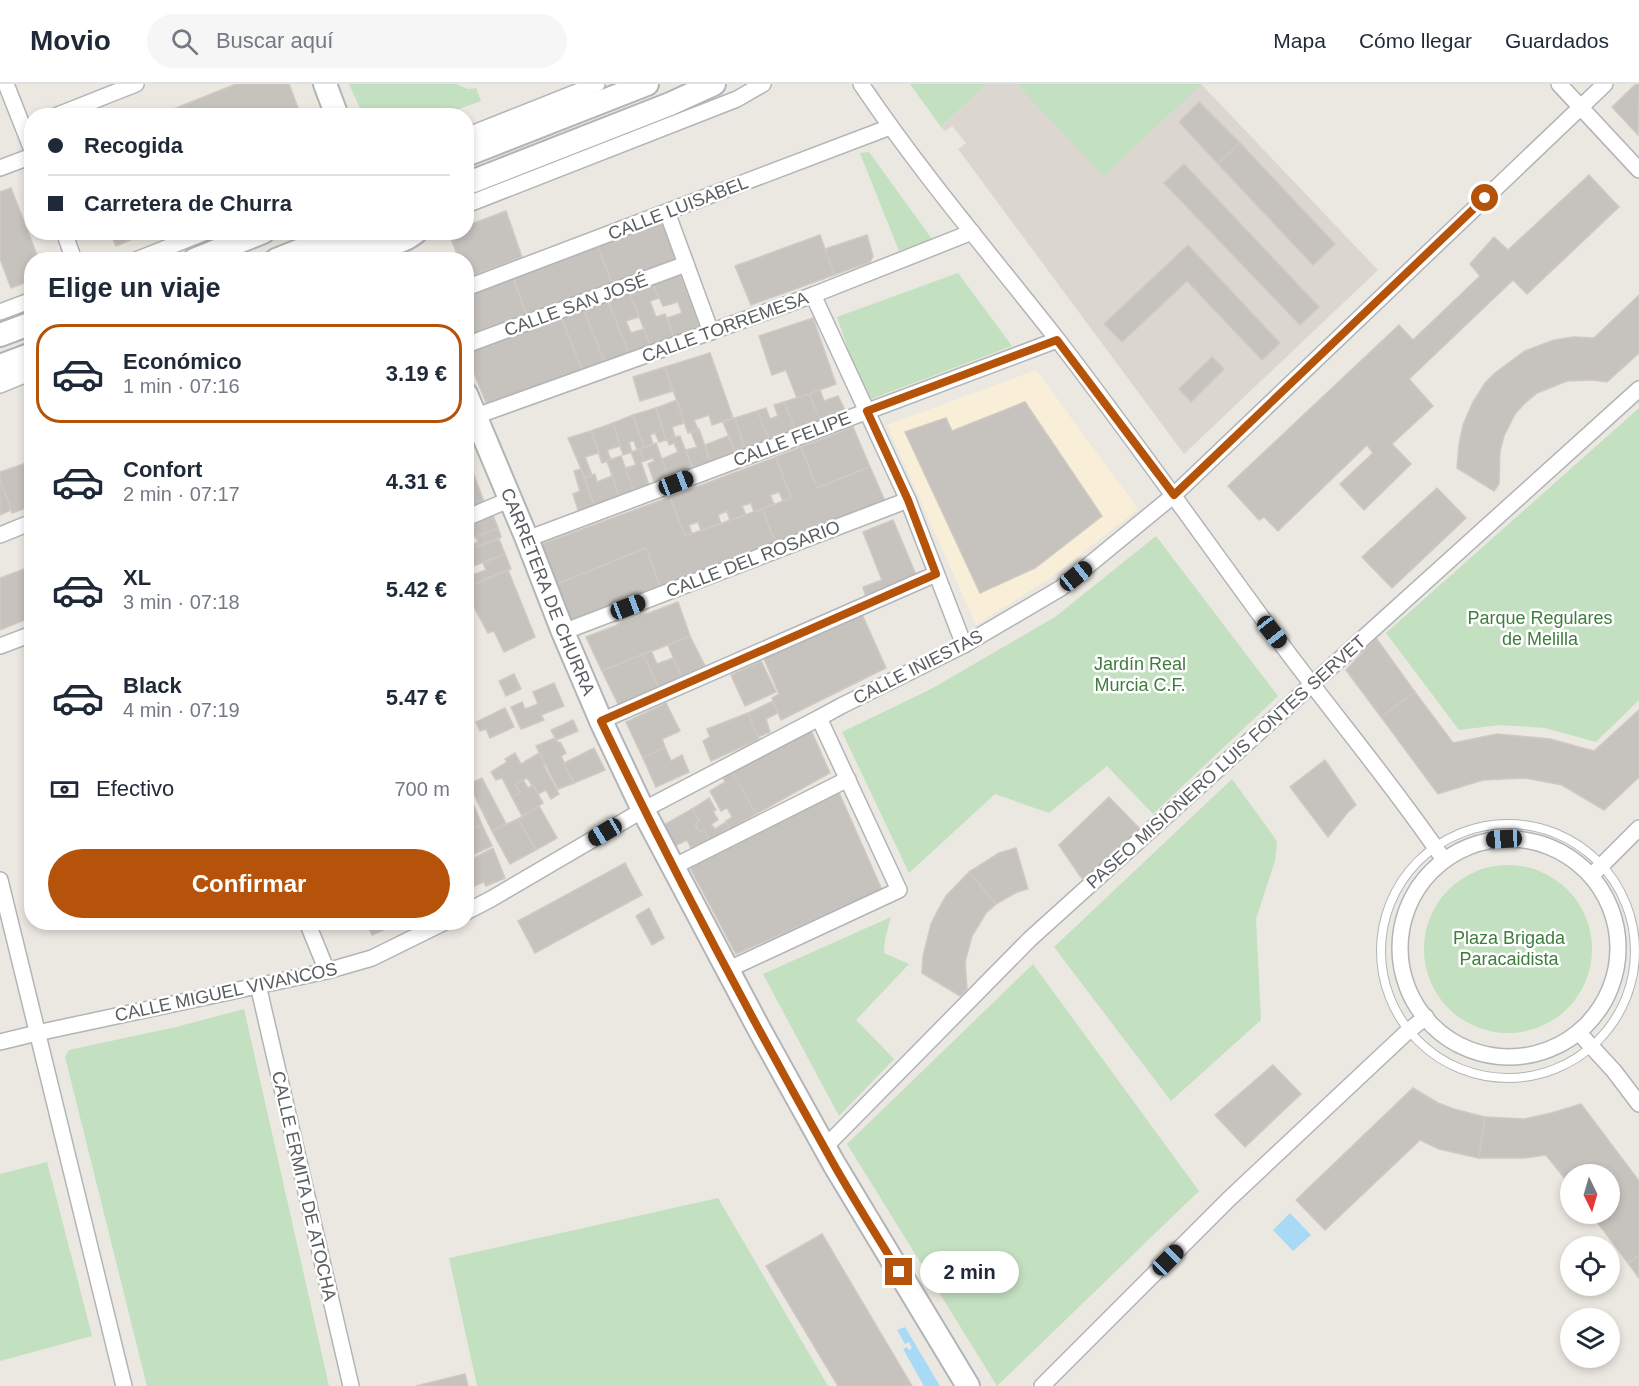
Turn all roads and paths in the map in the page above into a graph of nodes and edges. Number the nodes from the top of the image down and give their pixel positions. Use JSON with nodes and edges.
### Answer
{"nodes":[{"id":1,"x":136,"y":84,"type":"edge"},
{"id":2,"x":325,"y":84,"type":"edge"},
{"id":3,"x":597,"y":84,"type":"edge"},
{"id":4,"x":647,"y":84,"type":"edge"},
{"id":5,"x":714,"y":84,"type":"edge"},
{"id":6,"x":763,"y":84,"type":"edge"},
{"id":7,"x":861,"y":84,"type":"edge"},
{"id":8,"x":1559,"y":84,"type":"edge"},
{"id":9,"x":1605,"y":84,"type":"edge"},
{"id":10,"x":5,"y":90,"type":"edge"},
{"id":11,"x":1581,"y":107,"type":"junction"},
{"id":12,"x":76,"y":108,"type":"edge"},
{"id":13,"x":334,"y":108,"type":"edge"},
{"id":14,"x":24,"y":121,"type":"edge"},
{"id":15,"x":890,"y":127,"type":"junction"},
{"id":16,"x":474,"y":133,"type":"edge"},
{"id":17,"x":474,"y":152,"type":"edge"},
{"id":18,"x":24,"y":159,"type":"edge"},
{"id":19,"x":0,"y":168,"type":"edge"},
{"id":20,"x":1639,"y":170,"type":"edge"},
{"id":21,"x":474,"y":181,"type":"edge"},
{"id":22,"x":474,"y":202,"type":"edge"},
{"id":23,"x":667,"y":212,"type":"junction"},
{"id":24,"x":972,"y":232,"type":"junction"},
{"id":25,"x":186,"y":240,"type":"edge"},
{"id":26,"x":243,"y":240,"type":"edge"},
{"id":27,"x":326,"y":240,"type":"edge"},
{"id":28,"x":363,"y":240,"type":"edge"},
{"id":29,"x":403,"y":240,"type":"edge"},
{"id":30,"x":381,"y":245,"type":"junction"},
{"id":31,"x":156,"y":252,"type":"edge"},
{"id":32,"x":214,"y":252,"type":"edge"},
{"id":33,"x":296,"y":252,"type":"edge"},
{"id":34,"x":343,"y":252,"type":"edge"},
{"id":35,"x":394,"y":252,"type":"edge"},
{"id":36,"x":686,"y":264,"type":"junction"},
{"id":37,"x":474,"y":285,"type":"edge"},
{"id":38,"x":813,"y":296,"type":"junction"},
{"id":39,"x":24,"y":303,"type":"edge"},
{"id":40,"x":0,"y":312,"type":"edge"},
{"id":41,"x":24,"y":326,"type":"edge"},
{"id":42,"x":711,"y":332,"type":"junction"},
{"id":43,"x":0,"y":335,"type":"edge"},
{"id":44,"x":1057,"y":340,"type":"junction"},
{"id":45,"x":474,"y":342,"type":"edge"},
{"id":46,"x":24,"y":357,"type":"edge"},
{"id":47,"x":0,"y":366,"type":"edge"},
{"id":48,"x":24,"y":375,"type":"edge"},
{"id":49,"x":0,"y":385,"type":"edge"},
{"id":50,"x":1639,"y":389,"type":"edge"},
{"id":51,"x":867,"y":411,"type":"junction"},
{"id":52,"x":474,"y":417,"type":"edge"},
{"id":53,"x":474,"y":424,"type":"edge"},
{"id":54,"x":1174,"y":495,"type":"junction"},
{"id":55,"x":511,"y":499,"type":"junction"},
{"id":56,"x":908,"y":500,"type":"junction"},
{"id":57,"x":474,"y":515,"type":"edge"},
{"id":58,"x":24,"y":525,"type":"edge"},
{"id":59,"x":0,"y":535,"type":"edge"},
{"id":60,"x":527,"y":539,"type":"junction"},
{"id":61,"x":936,"y":574,"type":"junction"},
{"id":62,"x":563,"y":632,"type":"junction"},
{"id":63,"x":24,"y":637,"type":"edge"},
{"id":64,"x":964,"y":645,"type":"junction"},
{"id":65,"x":0,"y":646,"type":"edge"},
{"id":66,"x":1313,"y":684,"type":"junction"},
{"id":67,"x":819,"y":718,"type":"junction"},
{"id":68,"x":601,"y":721,"type":"junction"},
{"id":69,"x":848,"y":779,"type":"junction"},
{"id":70,"x":643,"y":810,"type":"junction"},
{"id":71,"x":1639,"y":828,"type":"edge"},
{"id":72,"x":1434,"y":845,"type":"junction"},
{"id":73,"x":1444,"y":860,"type":"junction"},
{"id":74,"x":673,"y":867,"type":"junction"},
{"id":75,"x":1597,"y":869,"type":"junction"},
{"id":76,"x":0,"y":880,"type":"edge"},
{"id":77,"x":474,"y":905,"type":"edge"},
{"id":78,"x":310,"y":930,"type":"edge"},
{"id":79,"x":429,"y":930,"type":"edge"},
{"id":80,"x":727,"y":970,"type":"junction"},
{"id":81,"x":327,"y":971,"type":"junction"},
{"id":82,"x":258,"y":985,"type":"junction"},
{"id":83,"x":1426,"y":1017,"type":"junction"},
{"id":84,"x":1408,"y":1031,"type":"junction"},
{"id":85,"x":37,"y":1033,"type":"junction"},
{"id":86,"x":1579,"y":1033,"type":"junction"},
{"id":87,"x":0,"y":1042,"type":"edge"},
{"id":88,"x":1592,"y":1047,"type":"junction"},
{"id":89,"x":1639,"y":1104,"type":"edge"},
{"id":90,"x":825,"y":1147,"type":"junction"},
{"id":91,"x":124,"y":1386,"type":"edge"},
{"id":92,"x":351,"y":1386,"type":"edge"},
{"id":93,"x":968,"y":1386,"type":"edge"},
{"id":94,"x":1042,"y":1386,"type":"edge"}],
"edges":[{"from":1,"to":12,"type":"street"},
{"from":2,"to":13,"type":"street"},
{"from":3,"to":16,"type":"street"},
{"from":4,"to":17,"type":"street"},
{"from":5,"to":21,"type":"street"},
{"from":6,"to":22,"type":"street"},
{"from":7,"to":15,"type":"street"},
{"from":8,"to":11,"type":"street"},
{"from":9,"to":11,"type":"street","name":"CALLE INIESTAS"},
{"from":10,"to":14,"type":"street"},
{"from":11,"to":20,"type":"street"},
{"from":11,"to":54,"type":"street","name":"CALLE INIESTAS"},
{"from":15,"to":23,"type":"street","name":"CALLE LUISABEL"},
{"from":15,"to":24,"type":"street"},
{"from":18,"to":19,"type":"street"},
{"from":23,"to":36,"type":"street"},
{"from":23,"to":37,"type":"street","name":"CALLE LUISABEL"},
{"from":24,"to":38,"type":"street","name":"CALLE TORREMESA"},
{"from":24,"to":44,"type":"street"},
{"from":25,"to":31,"type":"street"},
{"from":26,"to":32,"type":"street"},
{"from":27,"to":33,"type":"street"},
{"from":28,"to":30,"type":"street"},
{"from":29,"to":30,"type":"street"},
{"from":30,"to":34,"type":"street"},
{"from":30,"to":35,"type":"street"},
{"from":36,"to":42,"type":"street"},
{"from":36,"to":45,"type":"street","name":"CALLE SAN JOSÉ"},
{"from":38,"to":42,"type":"street","name":"CALLE TORREMESA"},
{"from":38,"to":51,"type":"street"},
{"from":39,"to":40,"type":"street"},
{"from":41,"to":43,"type":"street"},
{"from":42,"to":52,"type":"street","name":"CALLE TORREMESA"},
{"from":44,"to":51,"type":"street","name":"CALLE FELIPE"},
{"from":44,"to":54,"type":"street"},
{"from":46,"to":47,"type":"street"},
{"from":48,"to":49,"type":"street"},
{"from":50,"to":66,"type":"street","name":"PASEO MISIONERO LUIS FONTES SERVET"},
{"from":51,"to":56,"type":"street"},
{"from":51,"to":60,"type":"street","name":"CALLE FELIPE"},
{"from":53,"to":55,"type":"street","name":"CARRETERA DE CHURRA"},
{"from":54,"to":64,"type":"street","name":"CALLE INIESTAS"},
{"from":54,"to":66,"type":"street"},
{"from":55,"to":57,"type":"street"},
{"from":55,"to":60,"type":"street","name":"CARRETERA DE CHURRA"},
{"from":56,"to":61,"type":"street"},
{"from":56,"to":62,"type":"street","name":"CALLE DEL ROSARIO"},
{"from":58,"to":59,"type":"street"},
{"from":60,"to":62,"type":"street","name":"CARRETERA DE CHURRA"},
{"from":61,"to":64,"type":"street"},
{"from":61,"to":68,"type":"street"},
{"from":62,"to":68,"type":"street","name":"CARRETERA DE CHURRA"},
{"from":63,"to":65,"type":"street"},
{"from":64,"to":67,"type":"street","name":"CALLE INIESTAS"},
{"from":66,"to":72,"type":"street"},
{"from":66,"to":90,"type":"street","name":"PASEO MISIONERO LUIS FONTES SERVET"},
{"from":67,"to":69,"type":"street"},
{"from":67,"to":70,"type":"street","name":"CALLE INIESTAS"},
{"from":68,"to":70,"type":"street","name":"CARRETERA DE CHURRA"},
{"from":69,"to":74,"type":"street"},
{"from":69,"to":80,"type":"street"},
{"from":70,"to":74,"type":"street","name":"CARRETERA DE CHURRA"},
{"from":70,"to":77,"type":"street"},
{"from":71,"to":75,"type":"street"},
{"from":72,"to":73,"type":"street"},
{"from":72,"to":75,"type":"lane"},
{"from":72,"to":84,"type":"lane"},
{"from":73,"to":75,"type":"street"},
{"from":73,"to":83,"type":"street"},
{"from":74,"to":80,"type":"street","name":"CARRETERA DE CHURRA"},
{"from":75,"to":86,"type":"street"},
{"from":75,"to":88,"type":"lane"},
{"from":76,"to":85,"type":"street"},
{"from":78,"to":81,"type":"street"},
{"from":79,"to":81,"type":"street","name":"CALLE MIGUEL VIVANCOS"},
{"from":80,"to":90,"type":"street","name":"CARRETERA DE CHURRA"},
{"from":81,"to":82,"type":"street","name":"CALLE MIGUEL VIVANCOS"},
{"from":82,"to":85,"type":"street","name":"CALLE MIGUEL VIVANCOS"},
{"from":82,"to":92,"type":"street","name":"CALLE ERMITA DE ATOCHA"},
{"from":83,"to":84,"type":"street"},
{"from":83,"to":86,"type":"street"},
{"from":84,"to":88,"type":"lane"},
{"from":84,"to":94,"type":"street"},
{"from":85,"to":87,"type":"street","name":"CALLE MIGUEL VIVANCOS"},
{"from":85,"to":91,"type":"street"},
{"from":86,"to":88,"type":"street"},
{"from":88,"to":89,"type":"street"},
{"from":90,"to":93,"type":"street","name":"CARRETERA DE CHURRA"}]}
